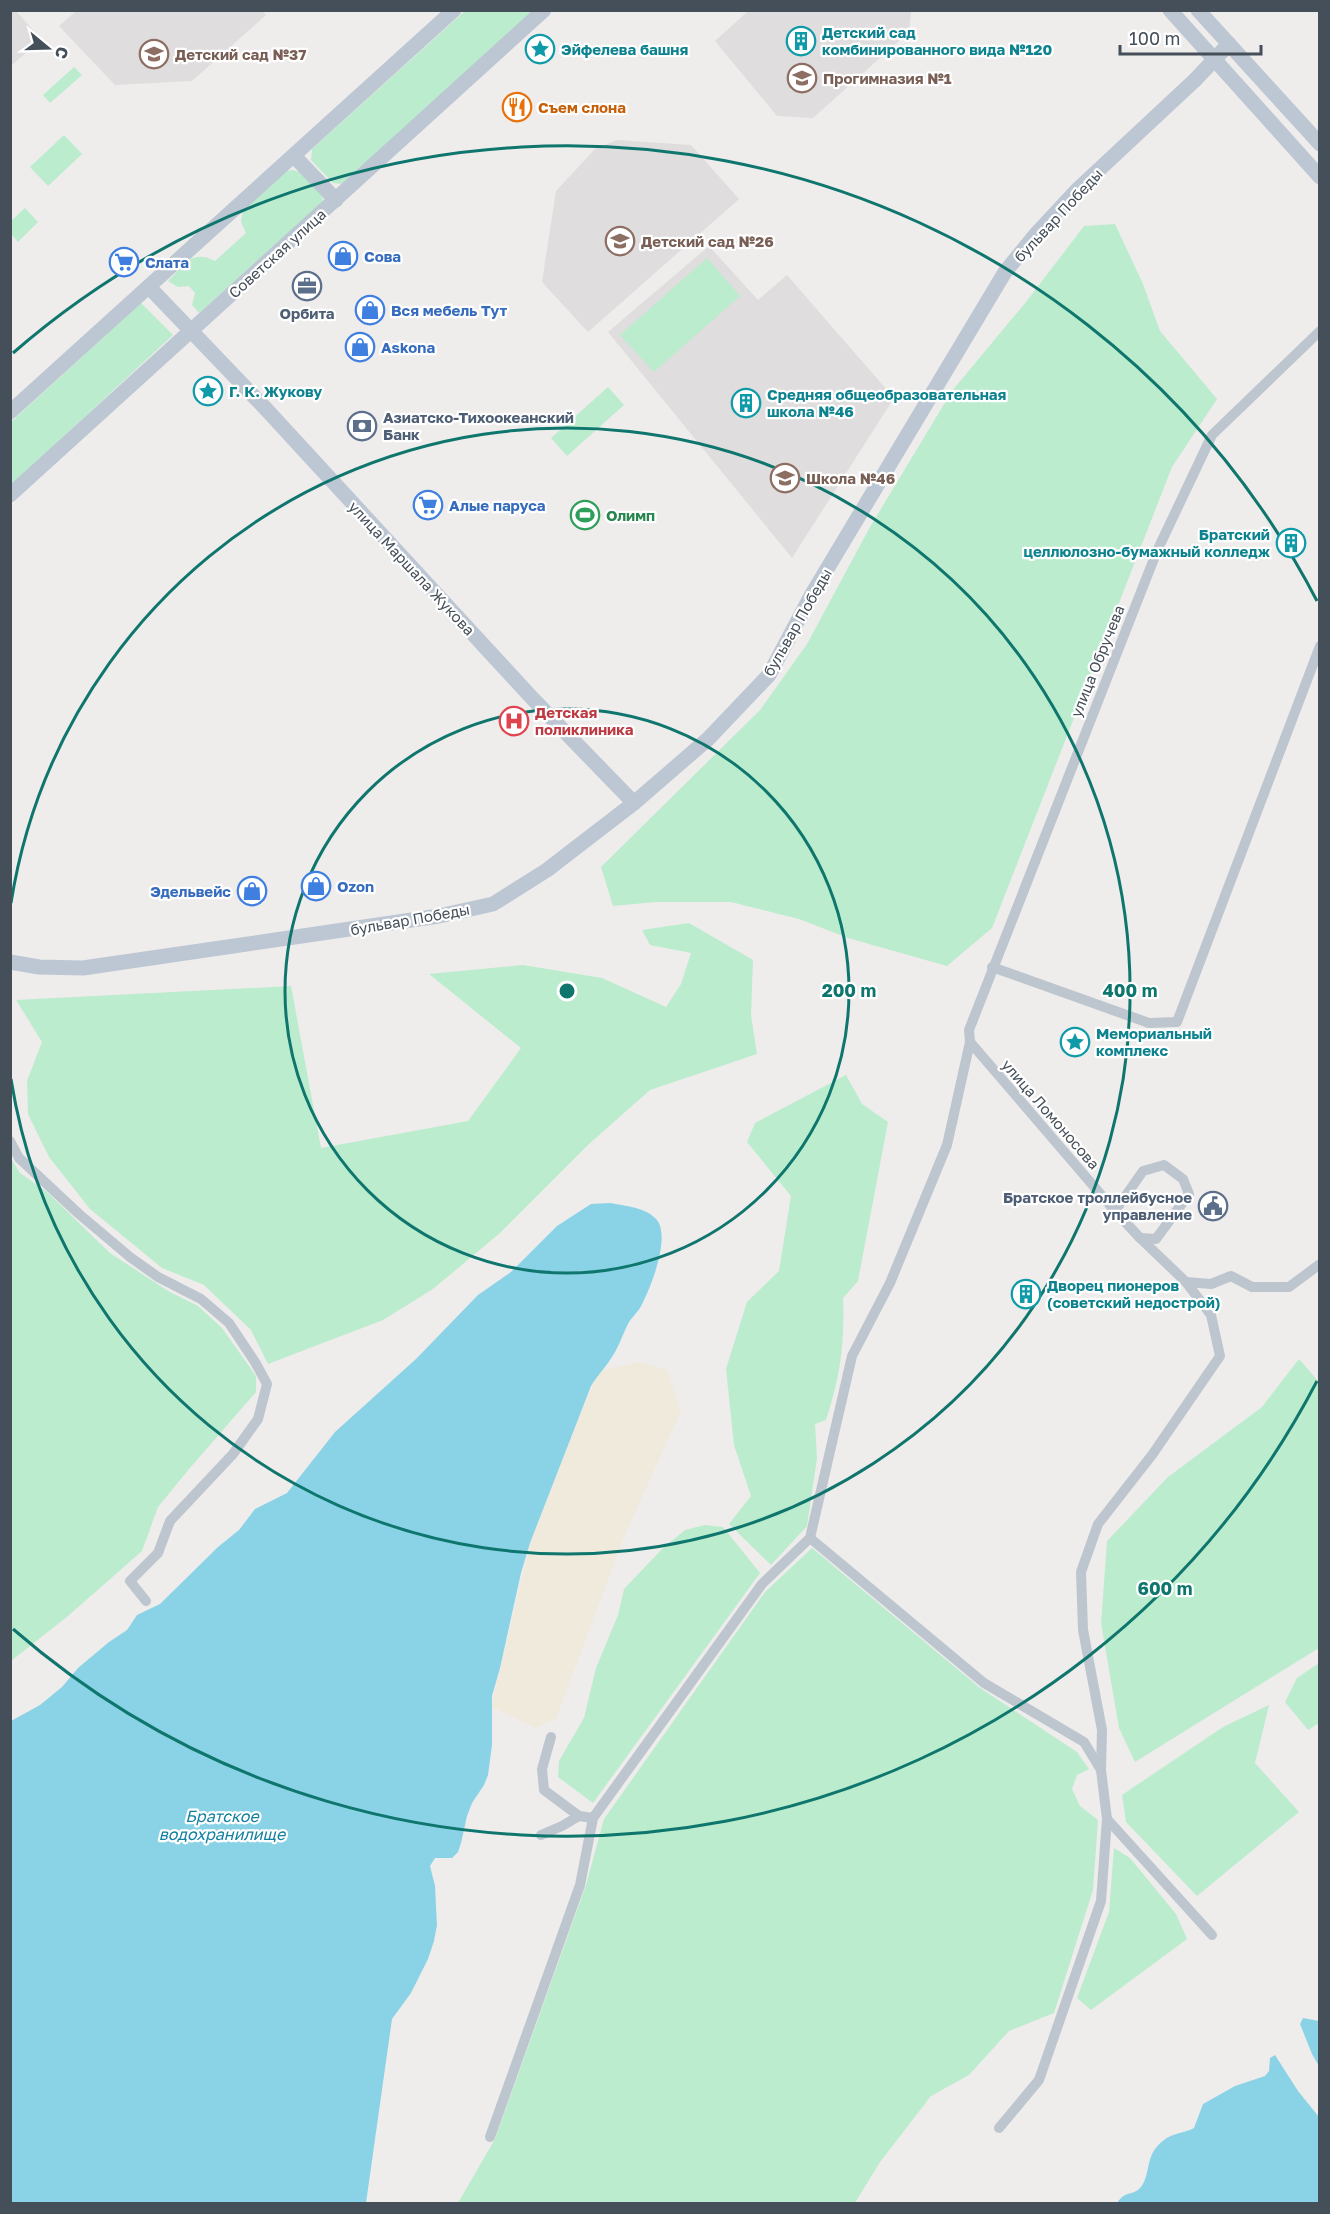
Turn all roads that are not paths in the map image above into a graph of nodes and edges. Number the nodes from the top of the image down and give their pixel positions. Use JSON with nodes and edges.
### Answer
{"nodes":[{"id":1,"x":454,"y":10,"type":"edge"},
{"id":2,"x":544,"y":10,"type":"edge"},
{"id":3,"x":1170,"y":10,"type":"edge"},
{"id":4,"x":1198,"y":10,"type":"edge"},
{"id":5,"x":1229,"y":44,"type":"junction"},
{"id":6,"x":1214,"y":59,"type":"junction"},
{"id":7,"x":1320,"y":144,"type":"edge"},
{"id":8,"x":294,"y":156,"type":"junction"},
{"id":9,"x":1320,"y":177,"type":"edge"},
{"id":10,"x":336,"y":200,"type":"junction"},
{"id":11,"x":150,"y":287,"type":"junction"},
{"id":12,"x":192,"y":330,"type":"junction"},
{"id":13,"x":1320,"y":332,"type":"edge"},
{"id":14,"x":10,"y":412,"type":"edge"},
{"id":15,"x":10,"y":495,"type":"edge"},
{"id":16,"x":1320,"y":646,"type":"edge"},
{"id":17,"x":634,"y":803,"type":"junction"},
{"id":18,"x":10,"y":962,"type":"edge"},
{"id":19,"x":992,"y":967,"type":"junction"},
{"id":20,"x":970,"y":1042,"type":"junction"},
{"id":21,"x":10,"y":1142,"type":"edge"},
{"id":22,"x":1115,"y":1211,"type":"junction"},
{"id":23,"x":1140,"y":1238,"type":"junction"},
{"id":24,"x":1320,"y":1264,"type":"edge"},
{"id":25,"x":1186,"y":1282,"type":"junction"},
{"id":26,"x":810,"y":1538,"type":"junction"},
{"id":27,"x":146,"y":1601,"type":"dead end"},
{"id":28,"x":551,"y":1737,"type":"dead end"},
{"id":29,"x":1101,"y":1770,"type":"junction"},
{"id":30,"x":579,"y":1816,"type":"junction"},
{"id":31,"x":593,"y":1818,"type":"junction"},
{"id":32,"x":1107,"y":1820,"type":"junction"},
{"id":33,"x":541,"y":1834,"type":"dead end"},
{"id":34,"x":1212,"y":1935,"type":"dead end"},
{"id":35,"x":999,"y":2128,"type":"dead end"},
{"id":36,"x":490,"y":2137,"type":"dead end"}],
"edges":[{"from":1,"to":8,"type":"street"},
{"from":2,"to":10,"type":"street","name":"Советская улица"},
{"from":3,"to":6,"type":"street"},
{"from":4,"to":5,"type":"street"},
{"from":5,"to":6,"type":"street","name":"бульвар Победы"},
{"from":5,"to":7,"type":"street"},
{"from":6,"to":9,"type":"street"},
{"from":6,"to":17,"type":"street","name":"бульвар Победы"},
{"from":8,"to":10,"type":"street"},
{"from":8,"to":11,"type":"street"},
{"from":10,"to":12,"type":"street","name":"Советская улица"},
{"from":11,"to":12,"type":"street","name":"улица Маршала Жукова"},
{"from":11,"to":14,"type":"street"},
{"from":12,"to":15,"type":"street","name":"Советская улица"},
{"from":12,"to":17,"type":"street","name":"улица Маршала Жукова"},
{"from":13,"to":19,"type":"street","name":"улица Обручева"},
{"from":16,"to":19,"type":"street"},
{"from":17,"to":18,"type":"street","name":"бульвар Победы"},
{"from":19,"to":20,"type":"street","name":"улица Обручева"},
{"from":20,"to":22,"type":"street","name":"улица Ломоносова"},
{"from":20,"to":26,"type":"street","name":"улица Обручева"},
{"from":21,"to":27,"type":"street"},
{"from":22,"to":23,"type":"street","name":"улица Ломоносова"},
{"from":22,"to":23,"type":"street"},
{"from":23,"to":25,"type":"street","name":"улица Ломоносова"},
{"from":24,"to":25,"type":"street"},
{"from":25,"to":29,"type":"street","name":"улица Ломоносова"},
{"from":26,"to":29,"type":"street"},
{"from":26,"to":31,"type":"street"},
{"from":28,"to":30,"type":"street"},
{"from":29,"to":32,"type":"street","name":"улица Ломоносова"},
{"from":30,"to":31,"type":"street"},
{"from":30,"to":33,"type":"street"},
{"from":31,"to":36,"type":"street"},
{"from":32,"to":34,"type":"street"},
{"from":32,"to":35,"type":"street","name":"улица Ломоносова"}]}
